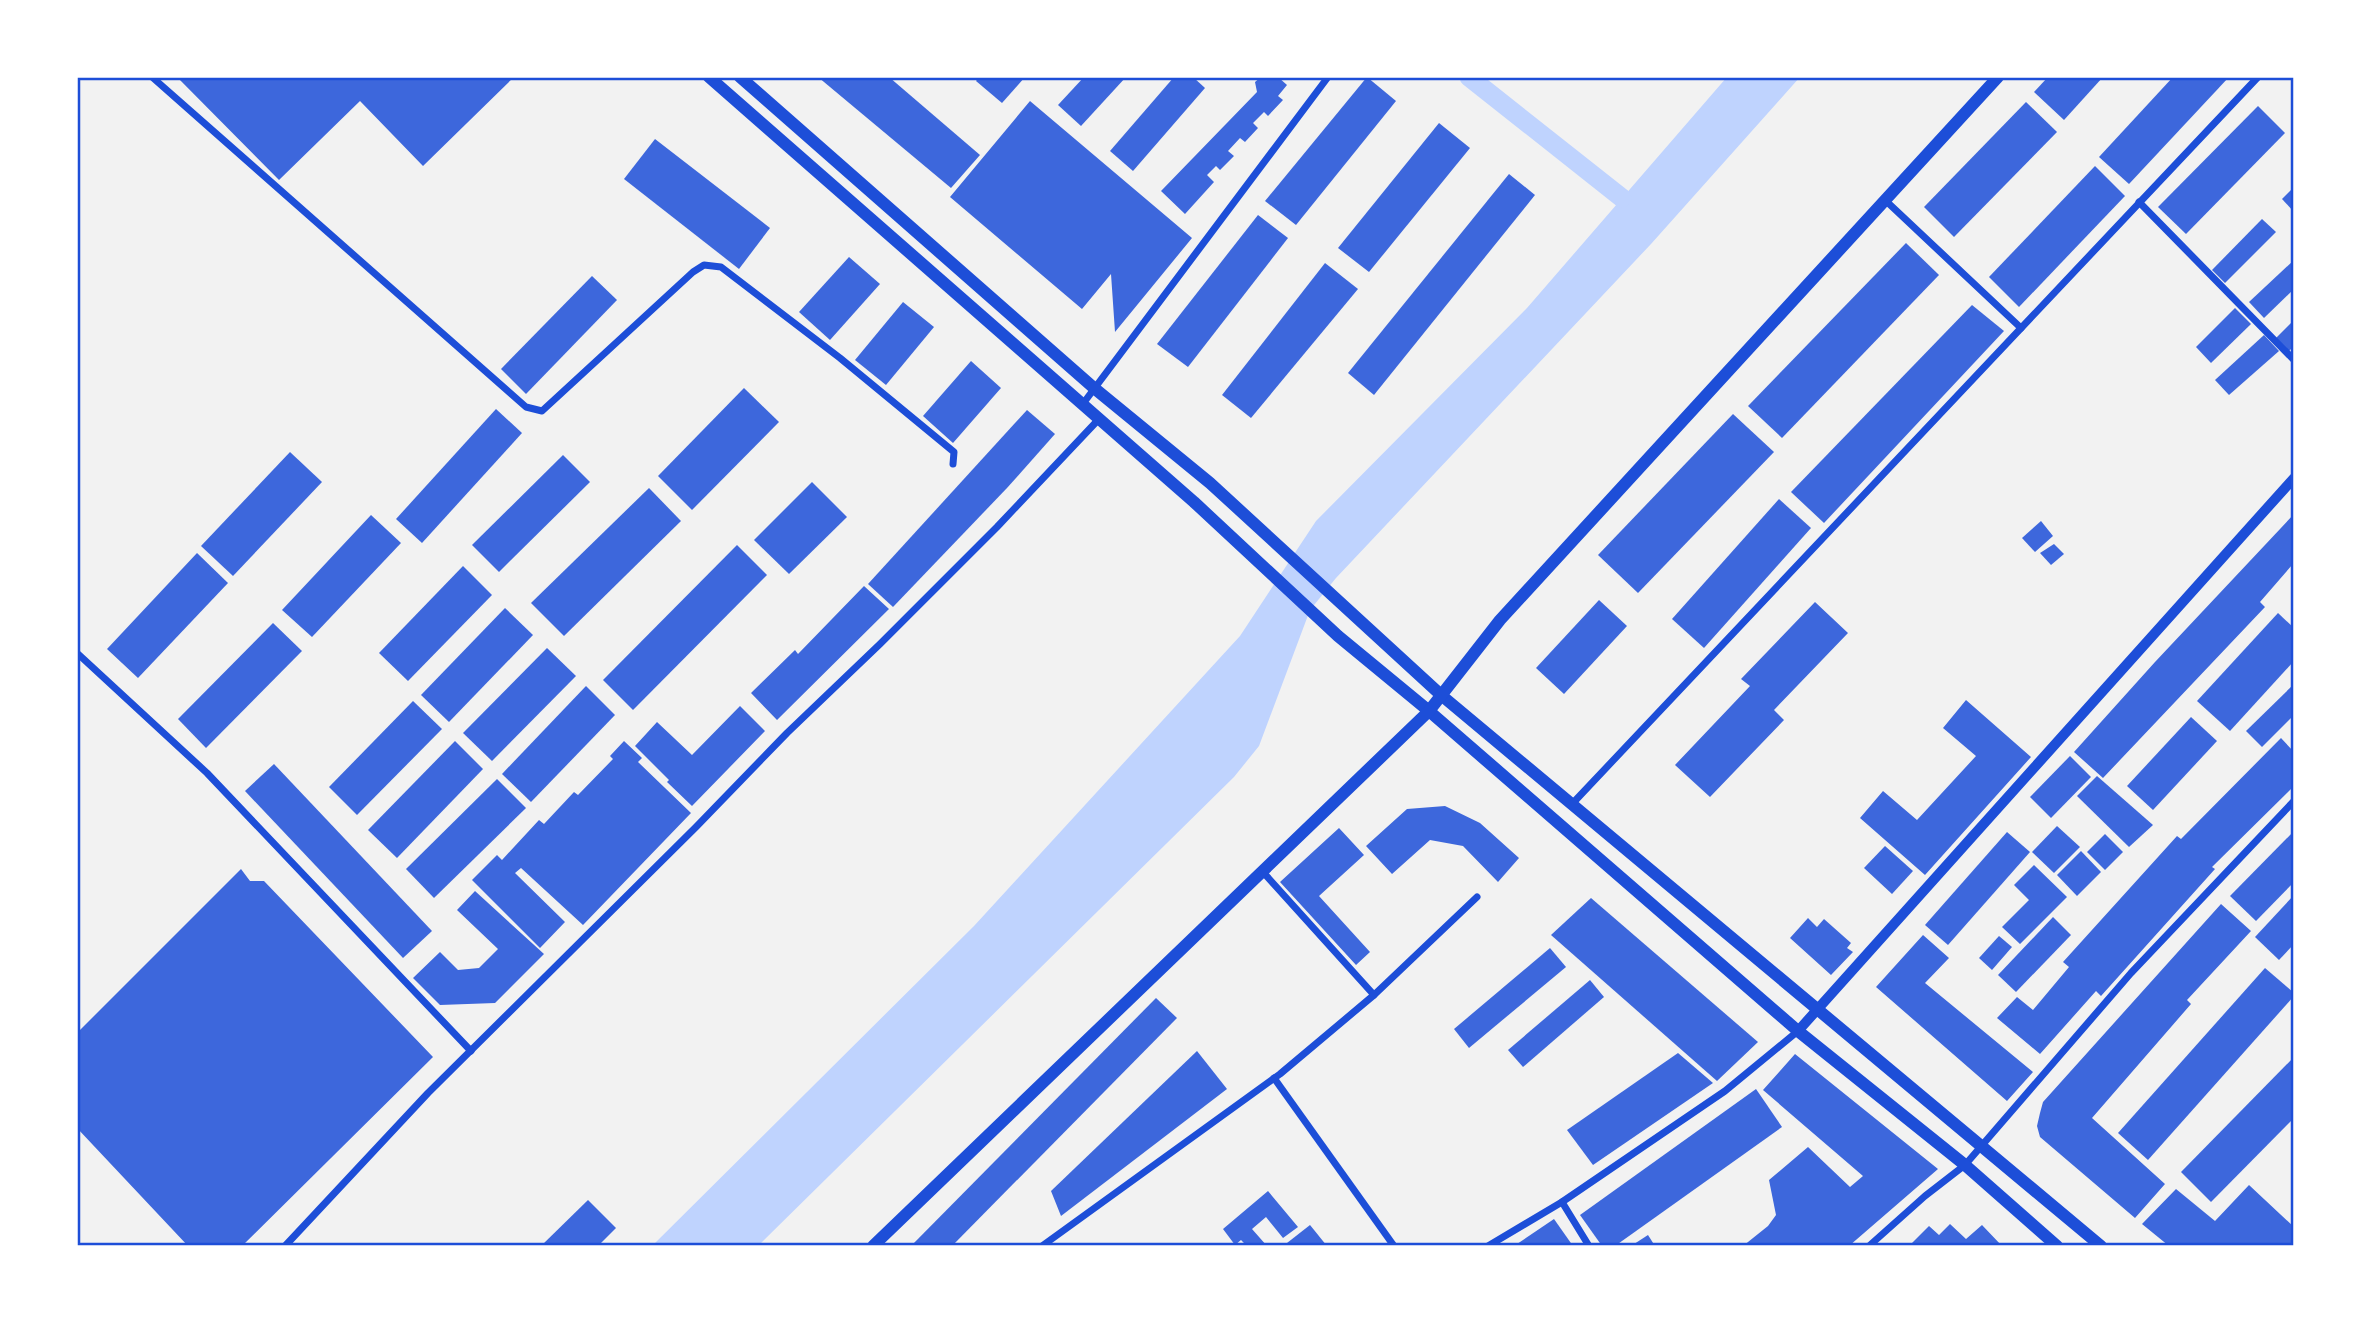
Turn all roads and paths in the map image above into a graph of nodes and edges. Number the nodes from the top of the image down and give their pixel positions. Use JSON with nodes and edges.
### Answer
{"nodes":[{"id":1,"x":152,"y":77,"type":"edge"},
{"id":2,"x":709,"y":77,"type":"edge"},
{"id":3,"x":740,"y":77,"type":"edge"},
{"id":4,"x":1328,"y":77,"type":"edge"},
{"id":5,"x":1998,"y":77,"type":"edge"},
{"id":6,"x":2258,"y":77,"type":"edge"},
{"id":7,"x":1885,"y":200,"type":"junction"},
{"id":8,"x":2139,"y":202,"type":"junction"},
{"id":9,"x":2021,"y":328,"type":"junction"},
{"id":10,"x":2294,"y":360,"type":"edge"},
{"id":11,"x":1094,"y":388,"type":"junction"},
{"id":12,"x":1082,"y":405,"type":"junction"},
{"id":13,"x":1099,"y":419,"type":"junction"},
{"id":14,"x":953,"y":464,"type":"dead end"},
{"id":15,"x":2294,"y":478,"type":"edge"},
{"id":16,"x":77,"y":653,"type":"edge"},
{"id":17,"x":1441,"y":695,"type":"junction"},
{"id":18,"x":1429,"y":711,"type":"junction"},
{"id":19,"x":2294,"y":801,"type":"edge"},
{"id":20,"x":1572,"y":804,"type":"junction"},
{"id":21,"x":1262,"y":871,"type":"junction"},
{"id":22,"x":1477,"y":897,"type":"dead end"},
{"id":23,"x":1374,"y":995,"type":"junction"},
{"id":24,"x":1818,"y":1009,"type":"junction"},
{"id":25,"x":1798,"y":1031,"type":"junction"},
{"id":26,"x":471,"y":1051,"type":"junction"},
{"id":27,"x":1274,"y":1078,"type":"junction"},
{"id":28,"x":1982,"y":1146,"type":"junction"},
{"id":29,"x":1965,"y":1165,"type":"junction"},
{"id":30,"x":1562,"y":1202,"type":"junction"},
{"id":31,"x":875,"y":1245,"type":"edge"},
{"id":32,"x":285,"y":1246,"type":"edge"},
{"id":33,"x":1042,"y":1246,"type":"edge"},
{"id":34,"x":1394,"y":1246,"type":"edge"},
{"id":35,"x":1488,"y":1246,"type":"edge"},
{"id":36,"x":1589,"y":1246,"type":"edge"},
{"id":37,"x":1869,"y":1246,"type":"edge"},
{"id":38,"x":2057,"y":1246,"type":"edge"},
{"id":39,"x":2101,"y":1246,"type":"edge"}],
"edges":[{"from":1,"to":14,"type":"street"},
{"from":2,"to":12,"type":"main road"},
{"from":3,"to":11,"type":"main road"},
{"from":4,"to":11,"type":"street"},
{"from":5,"to":7,"type":"main road"},
{"from":6,"to":8,"type":"street"},
{"from":7,"to":9,"type":"street"},
{"from":7,"to":17,"type":"main road"},
{"from":8,"to":9,"type":"street"},
{"from":8,"to":10,"type":"street"},
{"from":9,"to":20,"type":"street"},
{"from":11,"to":12,"type":"street"},
{"from":11,"to":17,"type":"main road"},
{"from":12,"to":13,"type":"main road"},
{"from":13,"to":18,"type":"main road"},
{"from":13,"to":26,"type":"street"},
{"from":15,"to":24,"type":"street"},
{"from":16,"to":26,"type":"street"},
{"from":17,"to":18,"type":"main road"},
{"from":17,"to":20,"type":"main road"},
{"from":18,"to":21,"type":"main road"},
{"from":18,"to":25,"type":"main road"},
{"from":19,"to":28,"type":"street"},
{"from":20,"to":24,"type":"main road"},
{"from":21,"to":23,"type":"street"},
{"from":21,"to":31,"type":"main road"},
{"from":22,"to":23,"type":"street"},
{"from":23,"to":27,"type":"street"},
{"from":24,"to":25,"type":"street"},
{"from":24,"to":28,"type":"main road"},
{"from":25,"to":29,"type":"main road"},
{"from":25,"to":30,"type":"street"},
{"from":26,"to":32,"type":"street"},
{"from":27,"to":33,"type":"street"},
{"from":27,"to":34,"type":"street"},
{"from":28,"to":29,"type":"street"},
{"from":28,"to":39,"type":"main road"},
{"from":29,"to":37,"type":"street"},
{"from":29,"to":38,"type":"main road"},
{"from":30,"to":35,"type":"street"},
{"from":30,"to":36,"type":"street"}]}
